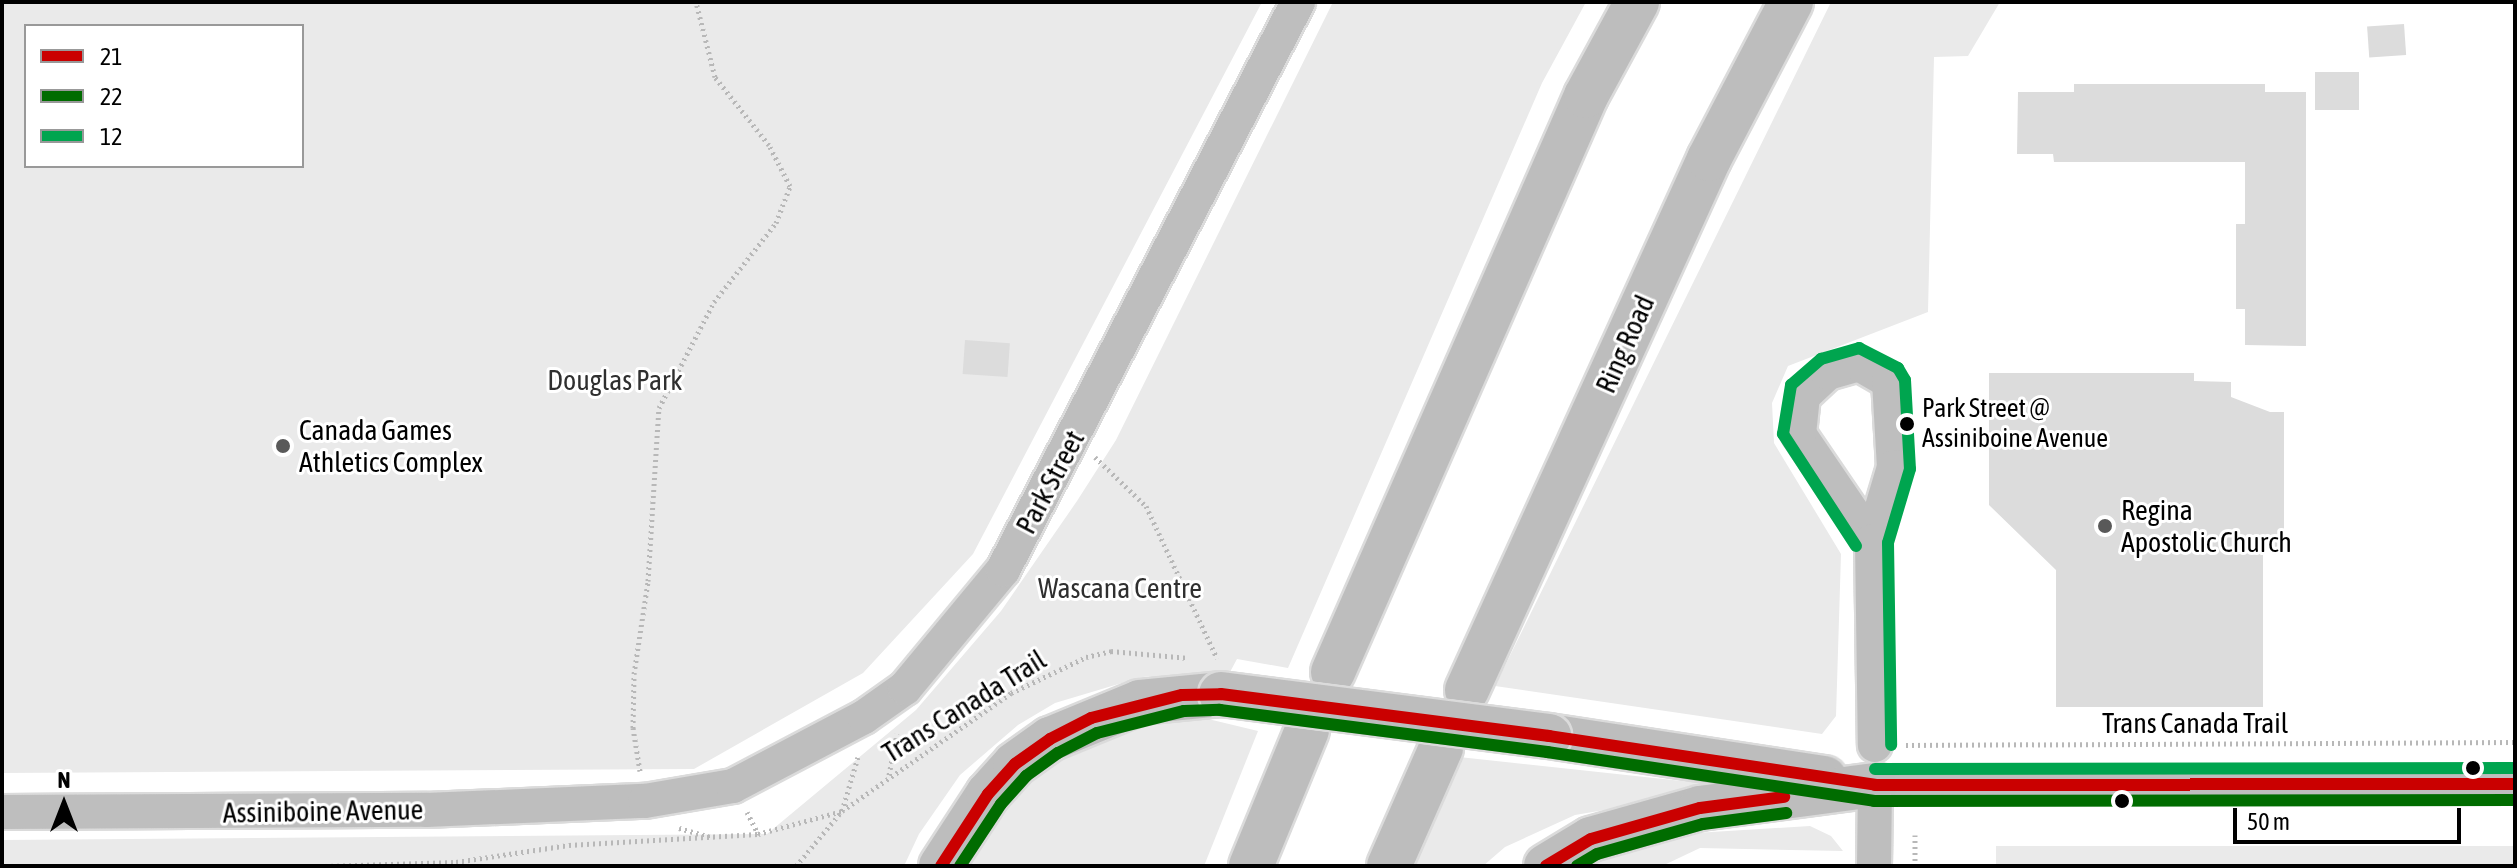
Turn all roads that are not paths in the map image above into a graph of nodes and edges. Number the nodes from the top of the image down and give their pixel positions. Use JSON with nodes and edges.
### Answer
{"nodes":[{"id":1,"x":1298,"y":2,"type":"edge"},
{"id":2,"x":1637,"y":2,"type":"edge"},
{"id":3,"x":1791,"y":2,"type":"edge"},
{"id":4,"x":1872,"y":541,"type":"junction"},
{"id":5,"x":1333,"y":672,"type":"dead end"},
{"id":6,"x":1467,"y":690,"type":"dead end"},
{"id":7,"x":1307,"y":730,"type":"dead end"},
{"id":8,"x":1441,"y":748,"type":"dead end"},
{"id":9,"x":1875,"y":765,"type":"junction"},
{"id":10,"x":2515,"y":784,"type":"edge"},
{"id":11,"x":645,"y":801,"type":"joint"},
{"id":12,"x":2,"y":812,"type":"edge"},
{"id":13,"x":941,"y":866,"type":"edge"},
{"id":14,"x":1251,"y":866,"type":"edge"},
{"id":15,"x":1389,"y":866,"type":"edge"},
{"id":16,"x":1546,"y":866,"type":"edge"},
{"id":17,"x":1874,"y":866,"type":"edge"}],
"edges":[{"from":1,"to":11,"type":"street","name":"Park Street"},
{"from":2,"to":5,"type":"highway"},
{"from":3,"to":6,"type":"highway","name":"Ring Road"},
{"from":4,"to":4,"type":"street"},
{"from":4,"to":9,"type":"street"},
{"from":7,"to":14,"type":"highway"},
{"from":8,"to":15,"type":"highway"},
{"from":9,"to":10,"type":"street"},
{"from":9,"to":13,"type":"highway","bridge":true},
{"from":9,"to":16,"type":"highway"},
{"from":9,"to":17,"type":"street"},
{"from":11,"to":12,"type":"street","name":"Assiniboine Avenue"}]}
